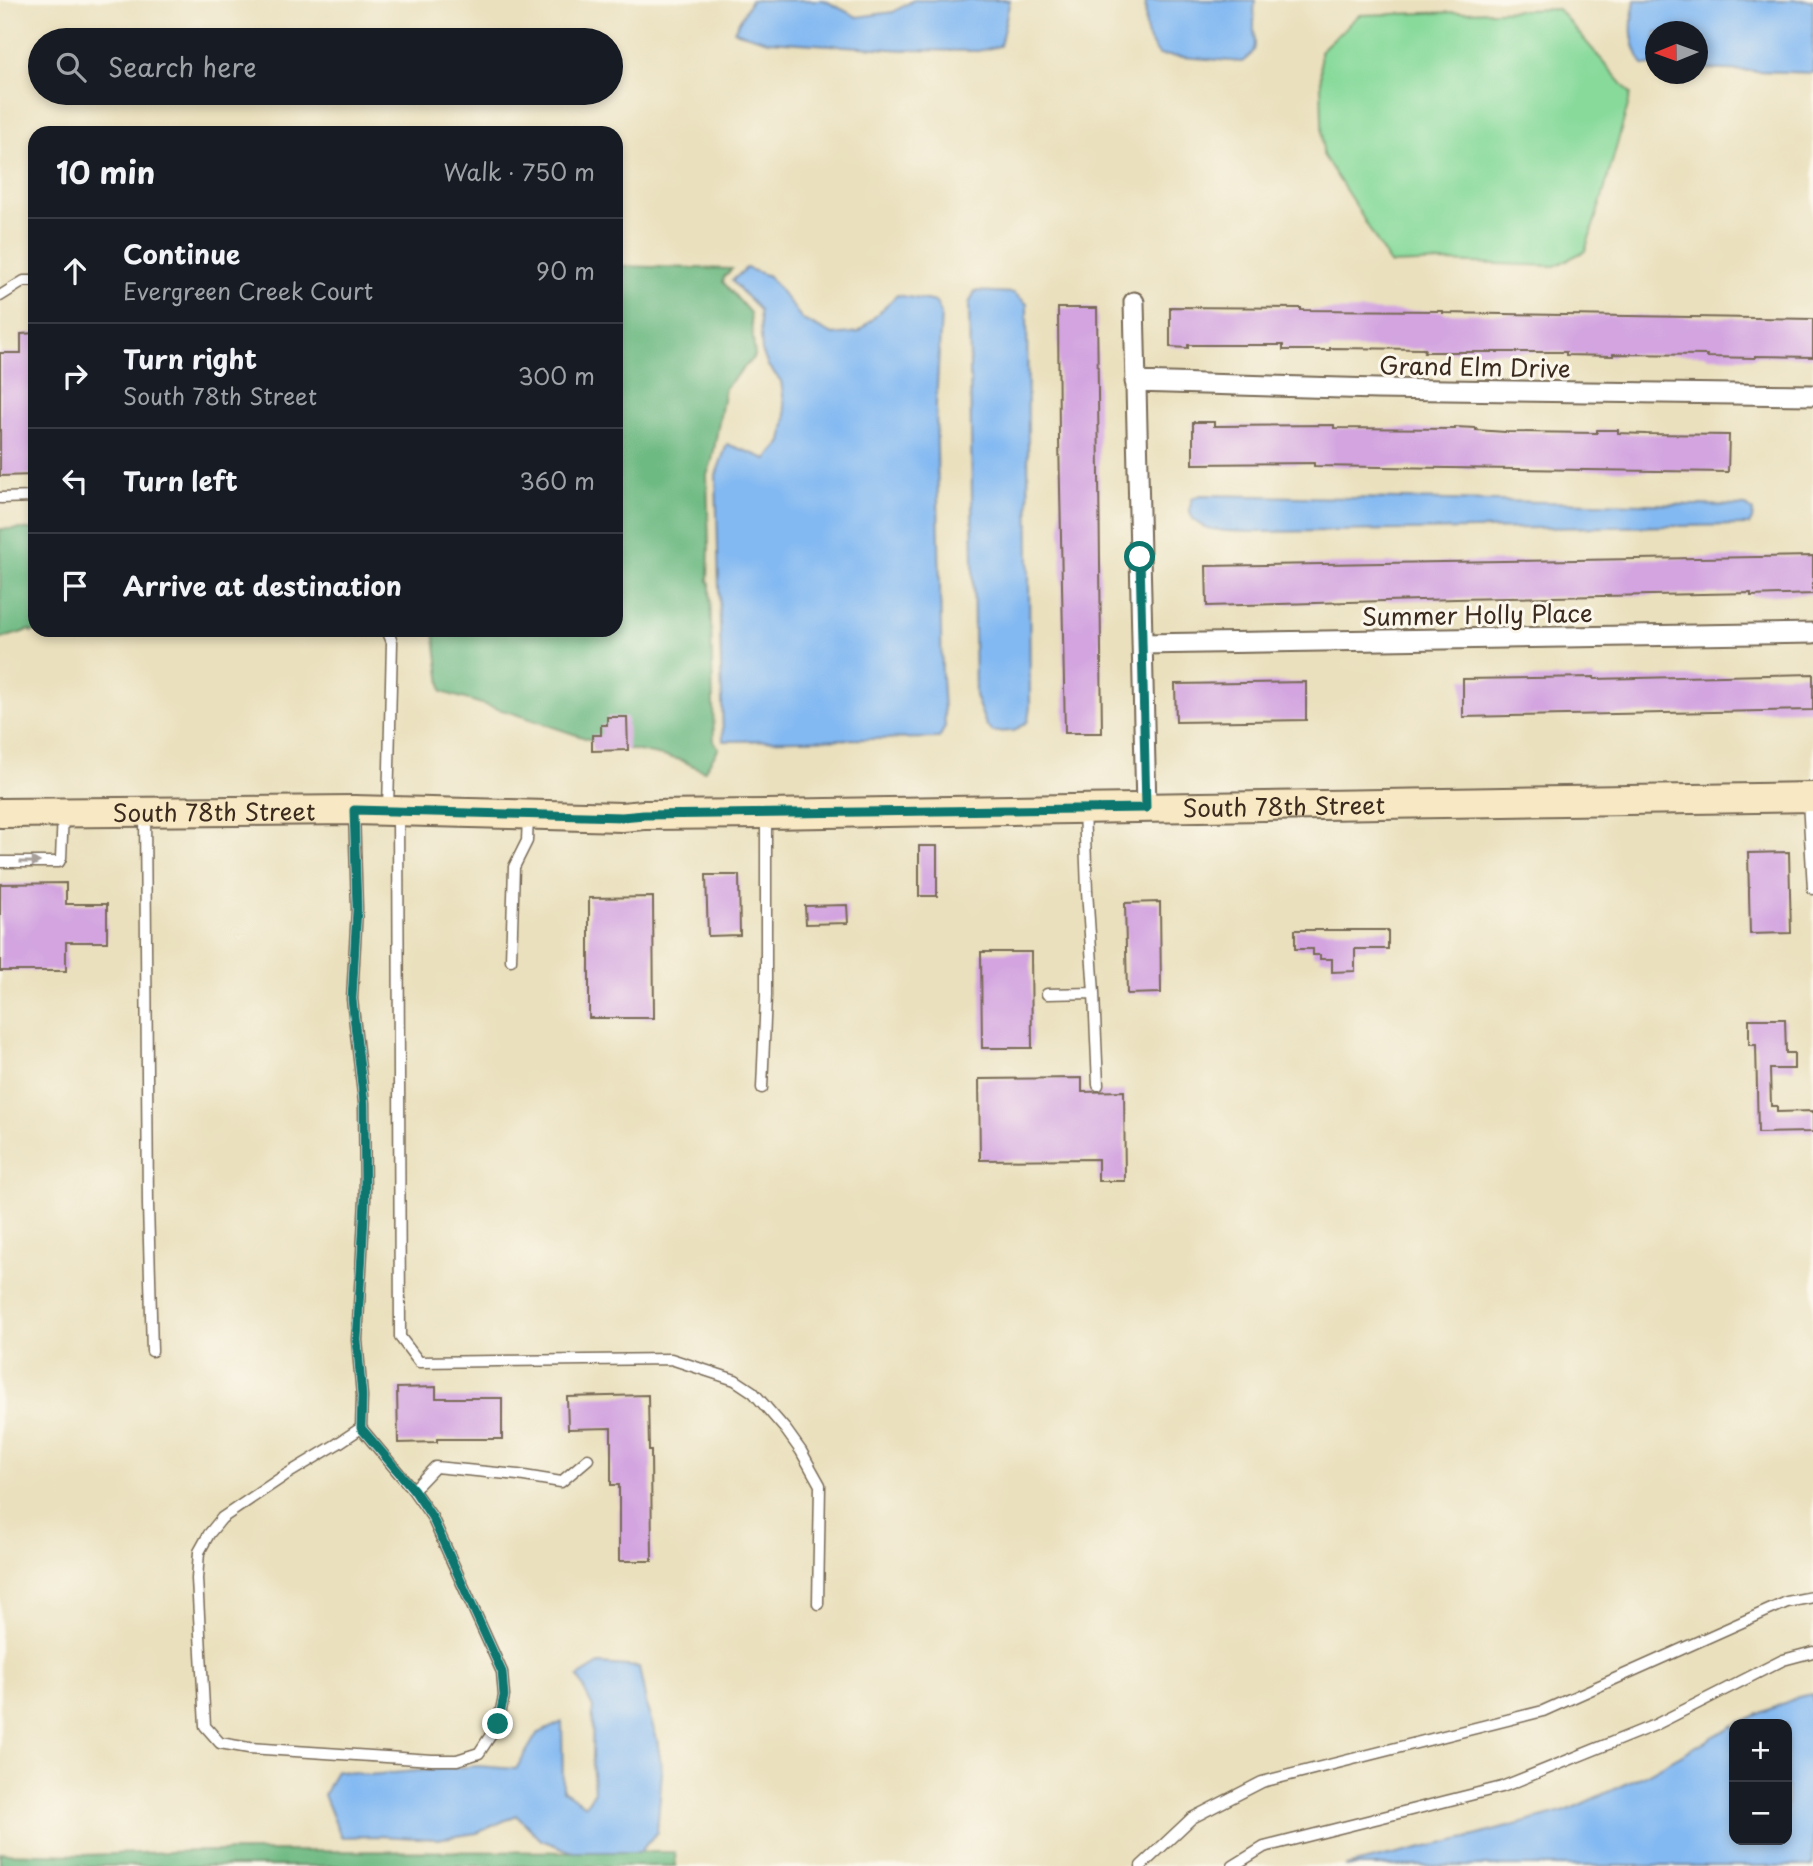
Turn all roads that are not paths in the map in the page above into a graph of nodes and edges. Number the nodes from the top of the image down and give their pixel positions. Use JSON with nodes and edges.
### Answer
{"nodes":[{"id":1,"x":28,"y":281,"type":"edge"},
{"id":2,"x":0,"y":296,"type":"edge"},
{"id":3,"x":1134,"y":302,"type":"dead end"},
{"id":4,"x":1135,"y":382,"type":"junction"},
{"id":5,"x":1813,"y":395,"type":"edge"},
{"id":6,"x":28,"y":497,"type":"edge"},
{"id":7,"x":0,"y":498,"type":"edge"},
{"id":8,"x":1813,"y":632,"type":"edge"},
{"id":9,"x":390,"y":637,"type":"edge"},
{"id":10,"x":1142,"y":645,"type":"junction"},
{"id":11,"x":1810,"y":797,"type":"edge"},
{"id":12,"x":1146,"y":808,"type":"junction"},
{"id":13,"x":1084,"y":809,"type":"junction"},
{"id":14,"x":354,"y":810,"type":"junction"},
{"id":15,"x":393,"y":811,"type":"junction"},
{"id":16,"x":0,"y":813,"type":"edge"},
{"id":17,"x":63,"y":813,"type":"junction"},
{"id":18,"x":145,"y":813,"type":"junction"},
{"id":19,"x":528,"y":813,"type":"junction"},
{"id":20,"x":766,"y":814,"type":"junction"},
{"id":21,"x":0,"y":862,"type":"edge"},
{"id":22,"x":1813,"y":889,"type":"edge"},
{"id":23,"x":511,"y":960,"type":"dead end"},
{"id":24,"x":1094,"y":993,"type":"junction"},
{"id":25,"x":1047,"y":994,"type":"dead end"},
{"id":26,"x":1098,"y":1085,"type":"dead end"},
{"id":27,"x":762,"y":1088,"type":"dead end"},
{"id":28,"x":152,"y":1352,"type":"dead end"},
{"id":29,"x":361,"y":1428,"type":"junction"},
{"id":30,"x":588,"y":1460,"type":"dead end"},
{"id":31,"x":414,"y":1490,"type":"junction"},
{"id":32,"x":1813,"y":1597,"type":"edge"},
{"id":33,"x":818,"y":1604,"type":"dead end"},
{"id":34,"x":1813,"y":1652,"type":"edge"},
{"id":35,"x":1141,"y":1866,"type":"edge"},
{"id":36,"x":1233,"y":1866,"type":"edge"}],
"edges":[{"from":1,"to":2,"type":"lane"},
{"from":3,"to":4,"type":"street"},
{"from":4,"to":5,"type":"street","name":"Grand Elm Drive"},
{"from":4,"to":10,"type":"street"},
{"from":6,"to":7,"type":"lane"},
{"from":8,"to":10,"type":"street","name":"Summer Holly Place"},
{"from":9,"to":15,"type":"lane"},
{"from":10,"to":12,"type":"street"},
{"from":11,"to":12,"type":"street","name":"South 78th Street"},
{"from":11,"to":22,"type":"lane"},
{"from":12,"to":13,"type":"street","name":"South 78th Street"},
{"from":13,"to":20,"type":"street","name":"South 78th Street"},
{"from":13,"to":24,"type":"lane"},
{"from":14,"to":15,"type":"street","name":"South 78th Street"},
{"from":14,"to":18,"type":"street","name":"South 78th Street"},
{"from":14,"to":29,"type":"lane"},
{"from":15,"to":19,"type":"street","name":"South 78th Street"},
{"from":15,"to":33,"type":"lane"},
{"from":16,"to":17,"type":"street","name":"South 78th Street"},
{"from":17,"to":18,"type":"street","name":"South 78th Street"},
{"from":21,"to":17,"type":"lane","one_way":true},
{"from":18,"to":28,"type":"lane"},
{"from":19,"to":20,"type":"street","name":"South 78th Street"},
{"from":19,"to":23,"type":"lane"},
{"from":20,"to":27,"type":"lane"},
{"from":24,"to":25,"type":"lane"},
{"from":24,"to":26,"type":"lane"},
{"from":29,"to":31,"type":"lane"},
{"from":29,"to":31,"type":"lane"},
{"from":30,"to":31,"type":"lane"},
{"from":32,"to":35,"type":"lane"},
{"from":34,"to":36,"type":"lane"}]}
